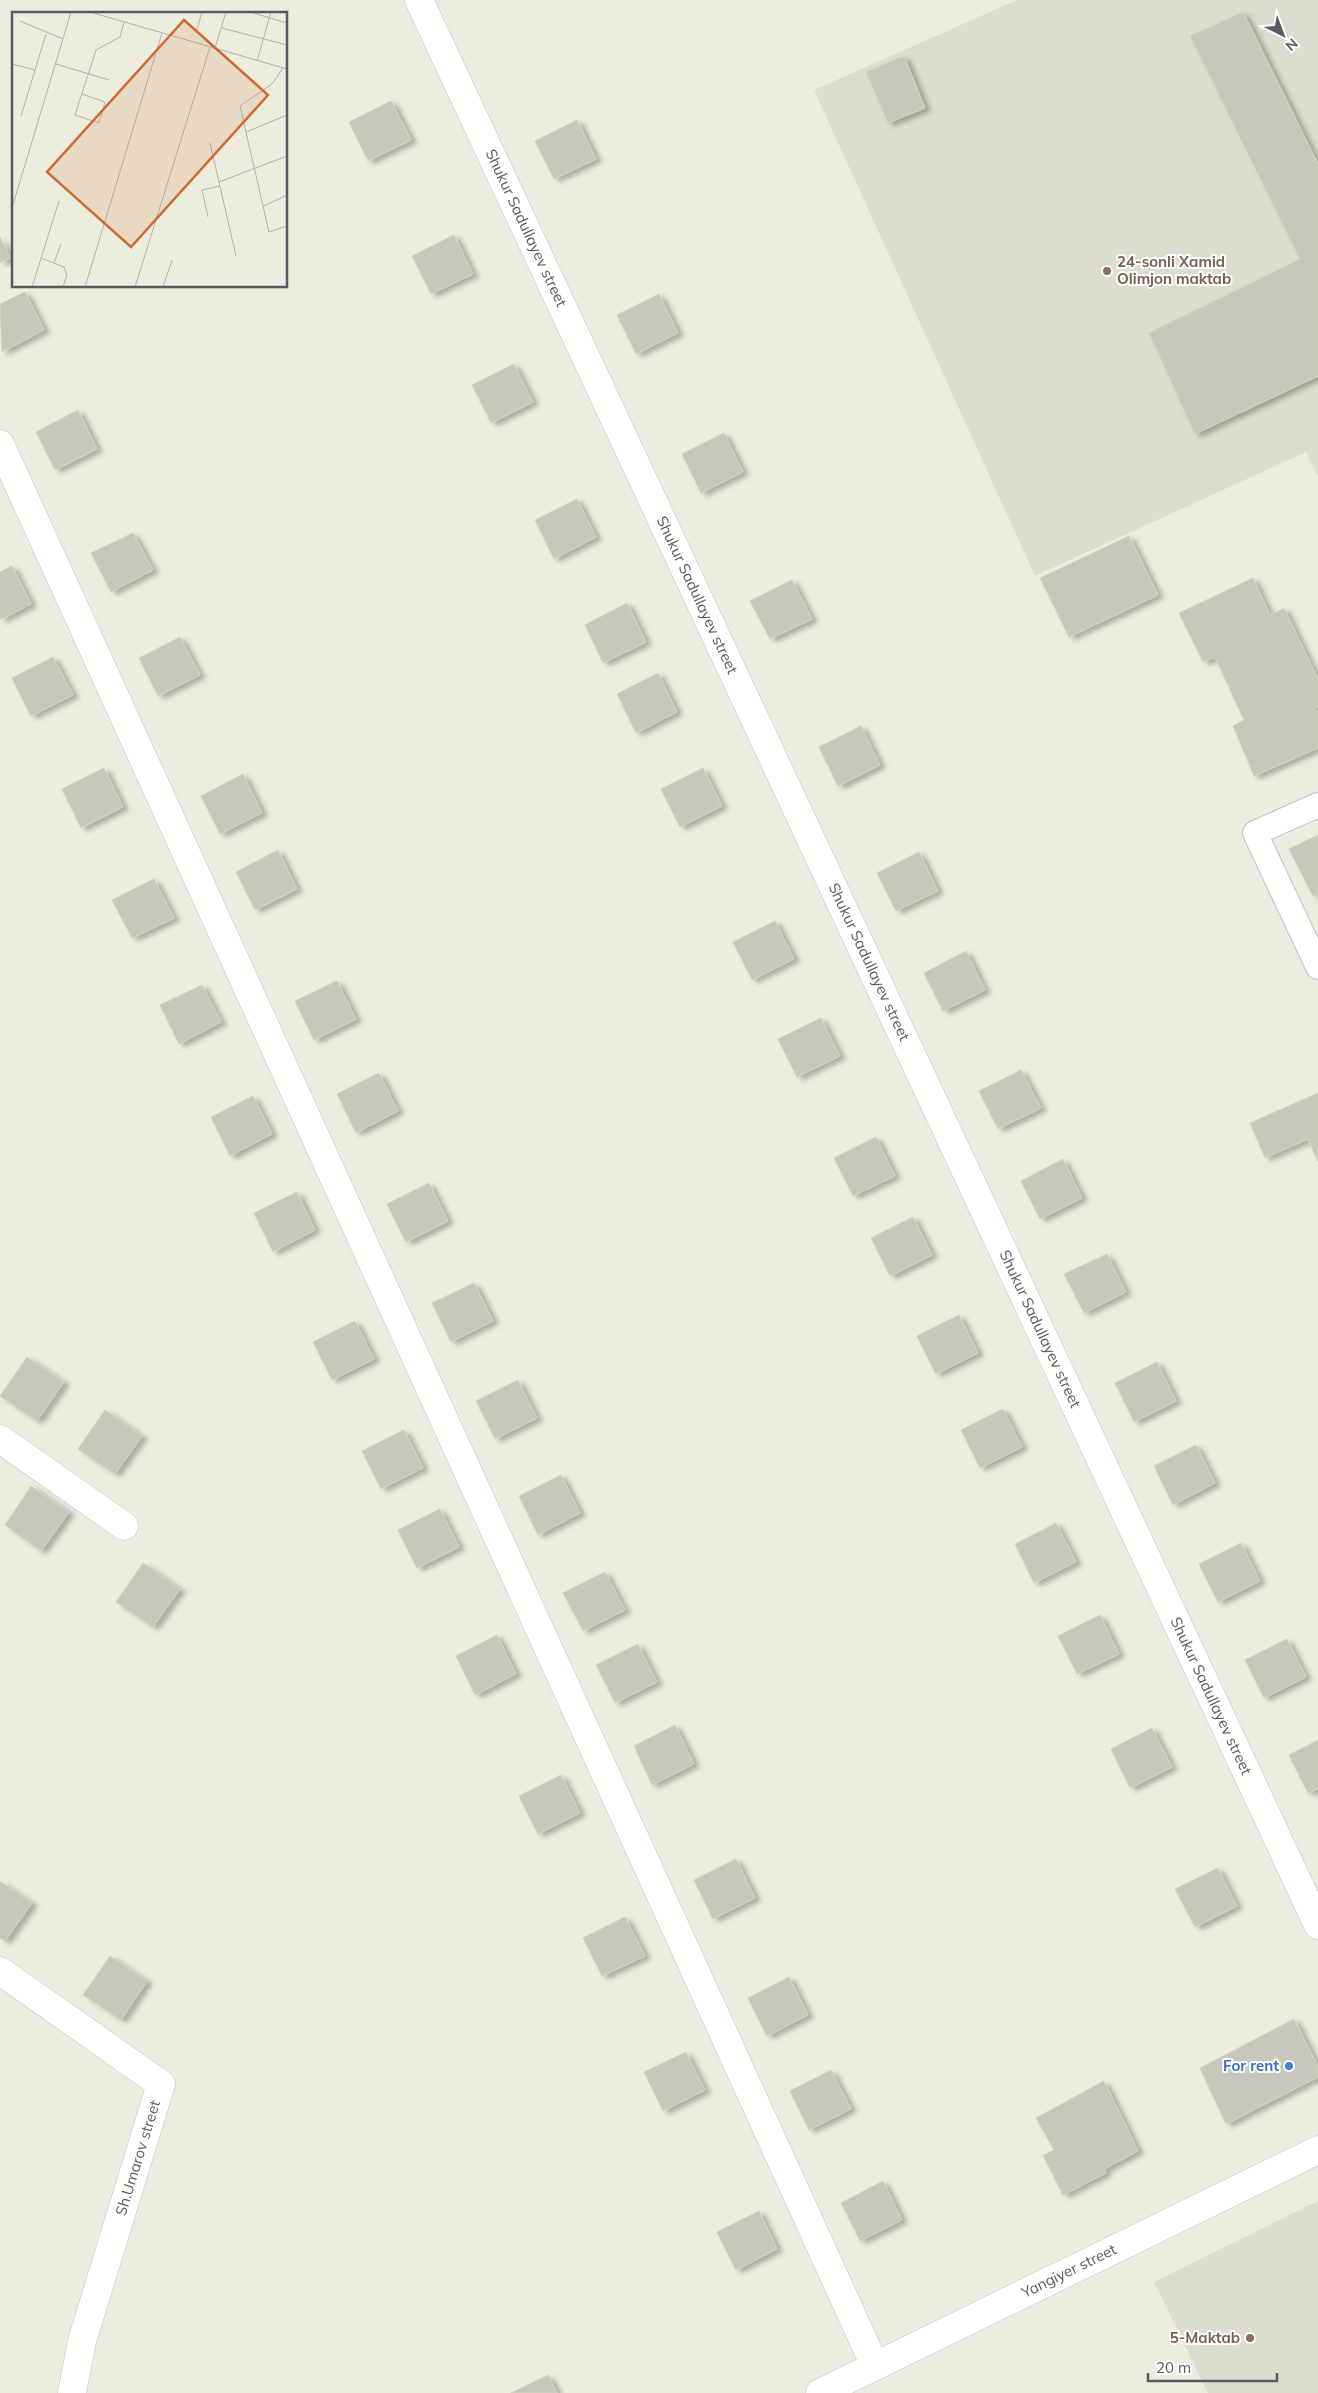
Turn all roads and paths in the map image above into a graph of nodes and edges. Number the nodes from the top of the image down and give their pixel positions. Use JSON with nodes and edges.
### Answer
{"nodes":[{"id":1,"x":419,"y":0,"type":"edge"},
{"id":2,"x":0,"y":444,"type":"edge"},
{"id":3,"x":1318,"y":805,"type":"edge"},
{"id":4,"x":1318,"y":967,"type":"edge"},
{"id":5,"x":0,"y":1439,"type":"edge"},
{"id":6,"x":124,"y":1526,"type":"dead end"},
{"id":7,"x":1318,"y":1925,"type":"edge"},
{"id":8,"x":0,"y":1971,"type":"edge"},
{"id":9,"x":1318,"y":2150,"type":"edge"},
{"id":10,"x":875,"y":2366,"type":"junction"},
{"id":11,"x":72,"y":2393,"type":"edge"},
{"id":12,"x":822,"y":2393,"type":"edge"}],
"edges":[{"from":1,"to":7,"type":"street","name":"Shukur Sadullayev street"},
{"from":2,"to":10,"type":"street"},
{"from":3,"to":4,"type":"lane"},
{"from":5,"to":6,"type":"street"},
{"from":8,"to":11,"type":"street","name":"Sh.Umarov street"},
{"from":9,"to":10,"type":"street","name":"Yangiyer street"},
{"from":10,"to":12,"type":"street","name":"Yangiyer street"}]}
